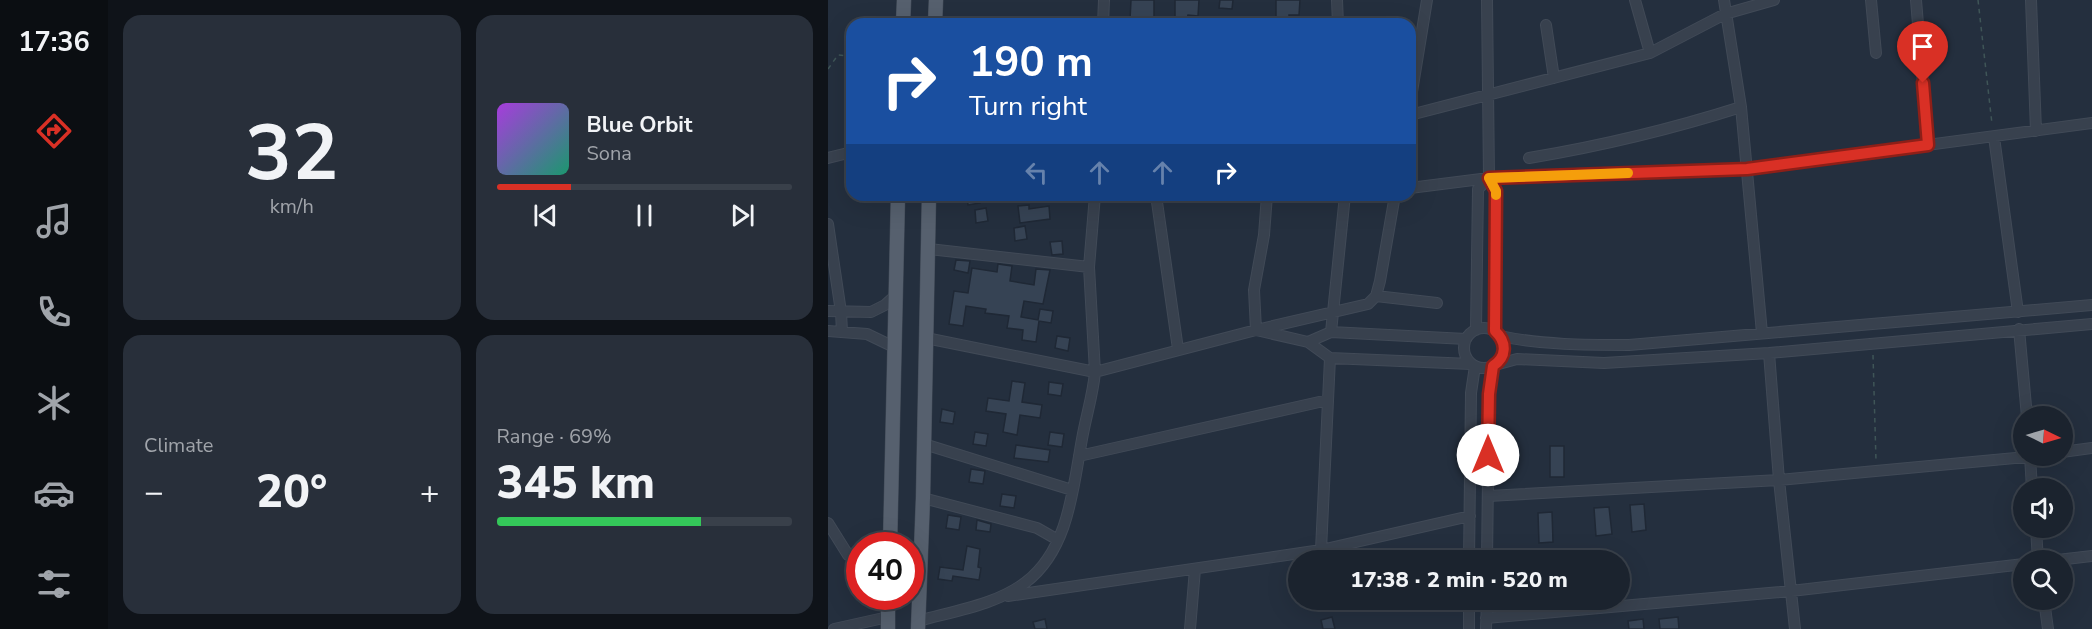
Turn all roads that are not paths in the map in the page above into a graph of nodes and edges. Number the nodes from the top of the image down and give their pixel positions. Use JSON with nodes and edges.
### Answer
{"nodes":[{"id":1,"x":904,"y":0,"type":"edge"},
{"id":2,"x":936,"y":0,"type":"edge"},
{"id":3,"x":1104,"y":0,"type":"edge"},
{"id":4,"x":1337,"y":0,"type":"edge"},
{"id":5,"x":1426,"y":0,"type":"edge"},
{"id":6,"x":1487,"y":0,"type":"edge"},
{"id":7,"x":1635,"y":0,"type":"edge"},
{"id":8,"x":1774,"y":0,"type":"edge"},
{"id":9,"x":1871,"y":0,"type":"edge"},
{"id":10,"x":1916,"y":0,"type":"edge"},
{"id":11,"x":2031,"y":0,"type":"edge"},
{"id":12,"x":1723,"y":5,"type":"edge"},
{"id":13,"x":903,"y":18,"type":"edge"},
{"id":14,"x":935,"y":18,"type":"edge"},
{"id":15,"x":1103,"y":18,"type":"edge"},
{"id":16,"x":1338,"y":18,"type":"edge"},
{"id":17,"x":1546,"y":25,"type":"dead end"},
{"id":18,"x":1650,"y":53,"type":"junction"},
{"id":19,"x":1876,"y":53,"type":"dead end"},
{"id":20,"x":1416,"y":65,"type":"edge"},
{"id":21,"x":1554,"y":78,"type":"junction"},
{"id":22,"x":1488,"y":95,"type":"junction"},
{"id":23,"x":1741,"y":107,"type":"junction"},
{"id":24,"x":1416,"y":113,"type":"edge"},
{"id":25,"x":2092,"y":123,"type":"edge"},
{"id":26,"x":2036,"y":131,"type":"junction"},
{"id":27,"x":1994,"y":137,"type":"junction"},
{"id":28,"x":1928,"y":145,"type":"junction"},
{"id":29,"x":846,"y":154,"type":"edge"},
{"id":30,"x":828,"y":158,"type":"edge"},
{"id":31,"x":1529,"y":158,"type":"dead end"},
{"id":32,"x":1747,"y":169,"type":"junction"},
{"id":33,"x":1489,"y":178,"type":"junction"},
{"id":34,"x":1416,"y":187,"type":"edge"},
{"id":35,"x":898,"y":201,"type":"edge"},
{"id":36,"x":929,"y":201,"type":"edge"},
{"id":37,"x":1094,"y":201,"type":"edge"},
{"id":38,"x":1157,"y":201,"type":"edge"},
{"id":39,"x":1267,"y":201,"type":"edge"},
{"id":40,"x":1344,"y":201,"type":"edge"},
{"id":41,"x":1394,"y":201,"type":"edge"},
{"id":42,"x":828,"y":224,"type":"edge"},
{"id":43,"x":929,"y":249,"type":"junction"},
{"id":44,"x":1089,"y":267,"type":"junction"},
{"id":45,"x":895,"y":296,"type":"junction"},
{"id":46,"x":1376,"y":297,"type":"junction"},
{"id":47,"x":1437,"y":303,"type":"dead end"},
{"id":48,"x":2092,"y":305,"type":"edge"},
{"id":49,"x":828,"y":311,"type":"edge"},
{"id":50,"x":841,"y":312,"type":"junction"},
{"id":51,"x":1334,"y":312,"type":"junction"},
{"id":52,"x":2018,"y":312,"type":"junction"},
{"id":53,"x":2092,"y":324,"type":"edge"},
{"id":54,"x":2019,"y":329,"type":"junction"},
{"id":55,"x":1256,"y":330,"type":"junction"},
{"id":56,"x":1476,"y":330,"type":"junction"},
{"id":57,"x":828,"y":331,"type":"edge"},
{"id":58,"x":842,"y":332,"type":"junction"},
{"id":59,"x":1331,"y":332,"type":"junction"},
{"id":60,"x":1762,"y":333,"type":"junction"},
{"id":61,"x":1497,"y":334,"type":"junction"},
{"id":62,"x":926,"y":338,"type":"junction"},
{"id":63,"x":1466,"y":339,"type":"junction"},
{"id":64,"x":1308,"y":342,"type":"junction"},
{"id":65,"x":894,"y":347,"type":"junction"},
{"id":66,"x":1178,"y":349,"type":"junction"},
{"id":67,"x":1769,"y":354,"type":"junction"},
{"id":68,"x":1330,"y":358,"type":"junction"},
{"id":69,"x":1473,"y":365,"type":"junction"},
{"id":70,"x":1494,"y":366,"type":"junction"},
{"id":71,"x":1095,"y":372,"type":"junction"},
{"id":72,"x":1328,"y":400,"type":"junction"},
{"id":73,"x":2026,"y":406,"type":"edge"},
{"id":74,"x":924,"y":444,"type":"junction"},
{"id":75,"x":2092,"y":448,"type":"edge"},
{"id":76,"x":2073,"y":451,"type":"edge"},
{"id":77,"x":1079,"y":456,"type":"junction"},
{"id":78,"x":2013,"y":458,"type":"edge"},
{"id":79,"x":1779,"y":480,"type":"junction"},
{"id":80,"x":1072,"y":490,"type":"junction"},
{"id":81,"x":1488,"y":496,"type":"junction"},
{"id":82,"x":923,"y":498,"type":"junction"},
{"id":83,"x":1470,"y":516,"type":"junction"},
{"id":84,"x":828,"y":523,"type":"edge"},
{"id":85,"x":890,"y":532,"type":"edge"},
{"id":86,"x":1058,"y":540,"type":"junction"},
{"id":87,"x":1321,"y":550,"type":"joint"},
{"id":88,"x":1470,"y":550,"type":"edge"},
{"id":89,"x":1487,"y":550,"type":"edge"},
{"id":90,"x":846,"y":552,"type":"edge"},
{"id":91,"x":1288,"y":555,"type":"edge"},
{"id":92,"x":2092,"y":556,"type":"edge"},
{"id":93,"x":2073,"y":558,"type":"edge"},
{"id":94,"x":2013,"y":565,"type":"edge"},
{"id":95,"x":1195,"y":569,"type":"junction"},
{"id":96,"x":1791,"y":591,"type":"junction"},
{"id":97,"x":1001,"y":597,"type":"junction"},
{"id":98,"x":1469,"y":610,"type":"edge"},
{"id":99,"x":2045,"y":610,"type":"edge"},
{"id":100,"x":888,"y":623,"type":"edge"},
{"id":101,"x":1486,"y":623,"type":"edge"},
{"id":102,"x":918,"y":625,"type":"edge"},
{"id":103,"x":834,"y":629,"type":"edge"},
{"id":104,"x":1190,"y":629,"type":"edge"},
{"id":105,"x":1469,"y":629,"type":"edge"},
{"id":106,"x":1795,"y":629,"type":"edge"},
{"id":107,"x":2048,"y":629,"type":"edge"}],
"edges":[{"from":1,"to":13,"type":"main road"},
{"from":2,"to":14,"type":"main road"},
{"from":3,"to":15,"type":"street"},
{"from":4,"to":16,"type":"street"},
{"from":5,"to":20,"type":"street"},
{"from":6,"to":22,"type":"street"},
{"from":7,"to":18,"type":"street"},
{"from":8,"to":12,"type":"street"},
{"from":9,"to":19,"type":"street"},
{"from":10,"to":28,"type":"street"},
{"from":11,"to":26,"type":"street"},
{"from":12,"to":18,"type":"street"},
{"from":12,"to":23,"type":"street"},
{"from":17,"to":21,"type":"street"},
{"from":18,"to":21,"type":"street"},
{"from":21,"to":22,"type":"street"},
{"from":22,"to":24,"type":"street"},
{"from":22,"to":33,"type":"street"},
{"from":23,"to":31,"type":"street"},
{"from":23,"to":32,"type":"street"},
{"from":25,"to":26,"type":"street"},
{"from":26,"to":27,"type":"street"},
{"from":27,"to":28,"type":"street"},
{"from":27,"to":52,"type":"street"},
{"from":28,"to":32,"type":"street"},
{"from":29,"to":30,"type":"street"},
{"from":32,"to":33,"type":"street"},
{"from":32,"to":60,"type":"street"},
{"from":33,"to":34,"type":"street"},
{"from":33,"to":56,"type":"street"},
{"from":33,"to":61,"type":"street"},
{"from":35,"to":45,"type":"main road"},
{"from":36,"to":43,"type":"main road"},
{"from":37,"to":44,"type":"street"},
{"from":38,"to":66,"type":"street"},
{"from":39,"to":55,"type":"street"},
{"from":40,"to":51,"type":"street"},
{"from":41,"to":46,"type":"street"},
{"from":42,"to":50,"type":"street"},
{"from":43,"to":44,"type":"street"},
{"from":43,"to":62,"type":"main road"},
{"from":44,"to":71,"type":"street"},
{"from":45,"to":50,"type":"street"},
{"from":45,"to":65,"type":"main road"},
{"from":46,"to":47,"type":"street"},
{"from":46,"to":51,"type":"street"},
{"from":48,"to":52,"type":"street"},
{"from":49,"to":50,"type":"street"},
{"from":50,"to":58,"type":"street"},
{"from":51,"to":55,"type":"street"},
{"from":51,"to":59,"type":"street"},
{"from":52,"to":60,"type":"street"},
{"from":53,"to":54,"type":"street"},
{"from":54,"to":67,"type":"street"},
{"from":54,"to":73,"type":"street"},
{"from":55,"to":64,"type":"street"},
{"from":55,"to":66,"type":"street"},
{"from":56,"to":61,"type":"street"},
{"from":56,"to":63,"type":"street"},
{"from":57,"to":58,"type":"street"},
{"from":58,"to":65,"type":"street"},
{"from":59,"to":63,"type":"street"},
{"from":59,"to":64,"type":"street"},
{"from":60,"to":61,"type":"street"},
{"from":61,"to":70,"type":"street"},
{"from":62,"to":71,"type":"street"},
{"from":62,"to":74,"type":"main road"},
{"from":63,"to":69,"type":"street"},
{"from":64,"to":68,"type":"street"},
{"from":65,"to":85,"type":"main road"},
{"from":66,"to":71,"type":"street"},
{"from":67,"to":70,"type":"street"},
{"from":67,"to":79,"type":"street"},
{"from":68,"to":69,"type":"street"},
{"from":68,"to":72,"type":"street"},
{"from":69,"to":70,"type":"street"},
{"from":69,"to":83,"type":"street"},
{"from":70,"to":81,"type":"street"},
{"from":71,"to":77,"type":"street"},
{"from":72,"to":77,"type":"street"},
{"from":72,"to":87,"type":"street"},
{"from":74,"to":80,"type":"street"},
{"from":74,"to":82,"type":"main road"},
{"from":75,"to":76,"type":"street"},
{"from":77,"to":80,"type":"street"},
{"from":78,"to":79,"type":"street"},
{"from":79,"to":81,"type":"street"},
{"from":79,"to":96,"type":"street"},
{"from":80,"to":86,"type":"street"},
{"from":81,"to":89,"type":"street"},
{"from":82,"to":86,"type":"street"},
{"from":82,"to":102,"type":"main road"},
{"from":83,"to":87,"type":"street"},
{"from":83,"to":88,"type":"street"},
{"from":84,"to":90,"type":"street"},
{"from":86,"to":97,"type":"street"},
{"from":91,"to":95,"type":"street"},
{"from":92,"to":93,"type":"street"},
{"from":94,"to":96,"type":"street"},
{"from":95,"to":97,"type":"street"},
{"from":95,"to":104,"type":"street"},
{"from":96,"to":101,"type":"street"},
{"from":96,"to":106,"type":"street"},
{"from":97,"to":102,"type":"street"},
{"from":98,"to":105,"type":"street"},
{"from":99,"to":107,"type":"street"},
{"from":100,"to":103,"type":"street"}]}
